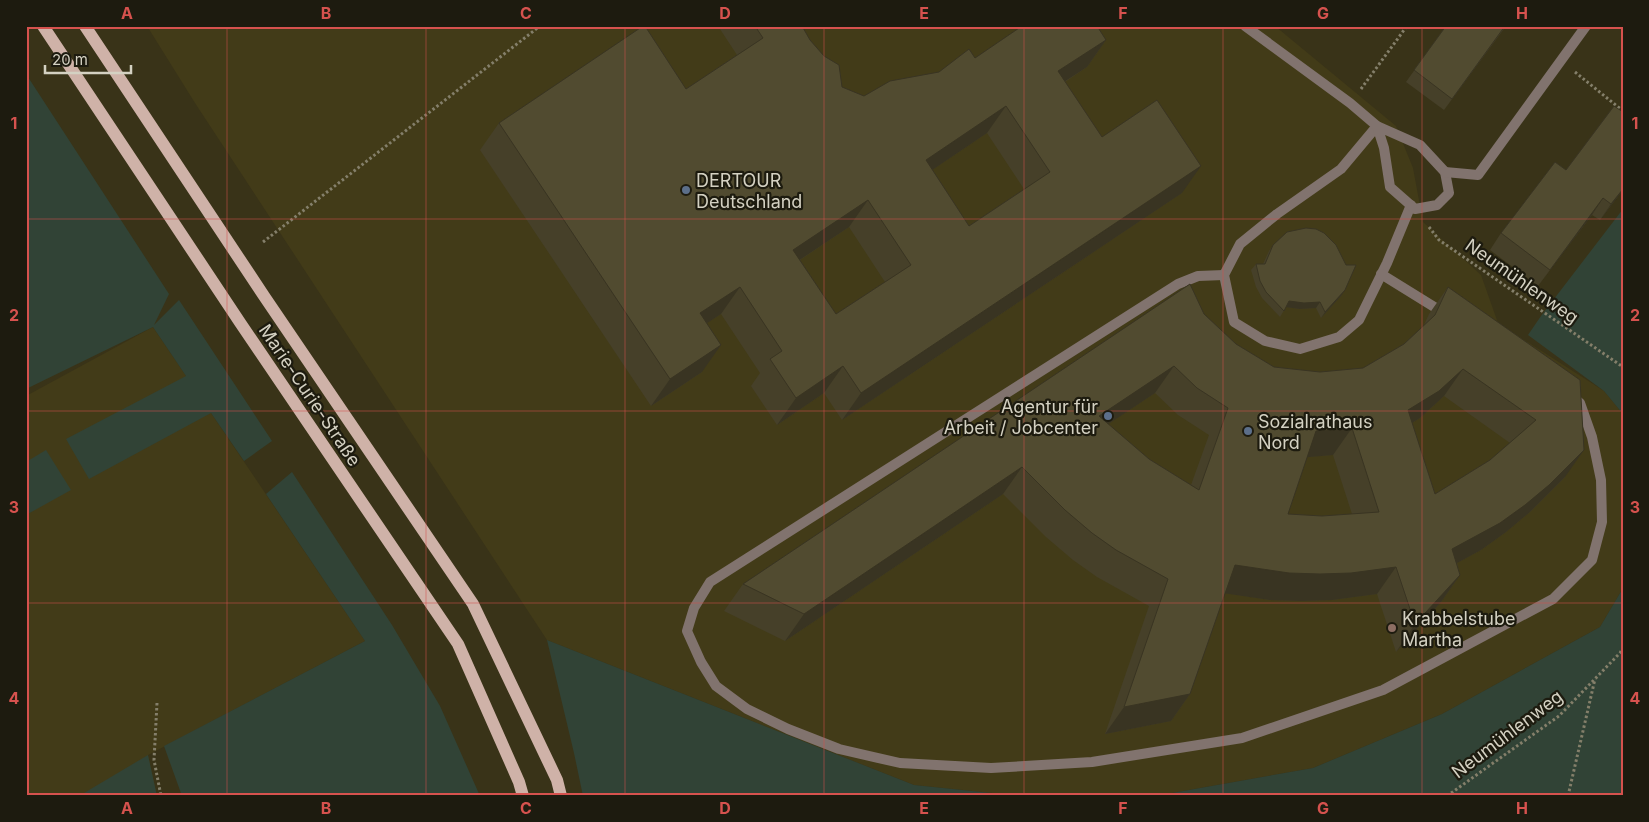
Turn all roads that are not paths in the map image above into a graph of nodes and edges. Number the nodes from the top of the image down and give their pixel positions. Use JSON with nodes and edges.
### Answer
{"nodes":[{"id":1,"x":43,"y":26,"type":"edge"},
{"id":2,"x":85,"y":26,"type":"edge"},
{"id":3,"x":1245,"y":26,"type":"edge"},
{"id":4,"x":1586,"y":26,"type":"edge"},
{"id":5,"x":1378,"y":126,"type":"junction"},
{"id":6,"x":1446,"y":172,"type":"junction"},
{"id":7,"x":1413,"y":207,"type":"junction"},
{"id":8,"x":1381,"y":274,"type":"junction"},
{"id":9,"x":1224,"y":275,"type":"junction"},
{"id":10,"x":1456,"y":320,"type":"edge"},
{"id":11,"x":1568,"y":392,"type":"edge"},
{"id":12,"x":523,"y":796,"type":"edge"},
{"id":13,"x":561,"y":796,"type":"edge"}],
"edges":[{"from":1,"to":12,"type":"main road","name":"Marie-Curie-Straße"},
{"from":2,"to":13,"type":"main road","name":"Marie-Curie-Straße"},
{"from":3,"to":5,"type":"street"},
{"from":4,"to":6,"type":"street"},
{"from":5,"to":6,"type":"street"},
{"from":5,"to":7,"type":"street"},
{"from":5,"to":9,"type":"street"},
{"from":6,"to":7,"type":"street"},
{"from":7,"to":8,"type":"street"},
{"from":8,"to":9,"type":"street"},
{"from":8,"to":10,"type":"street"},
{"from":9,"to":11,"type":"street"}]}
